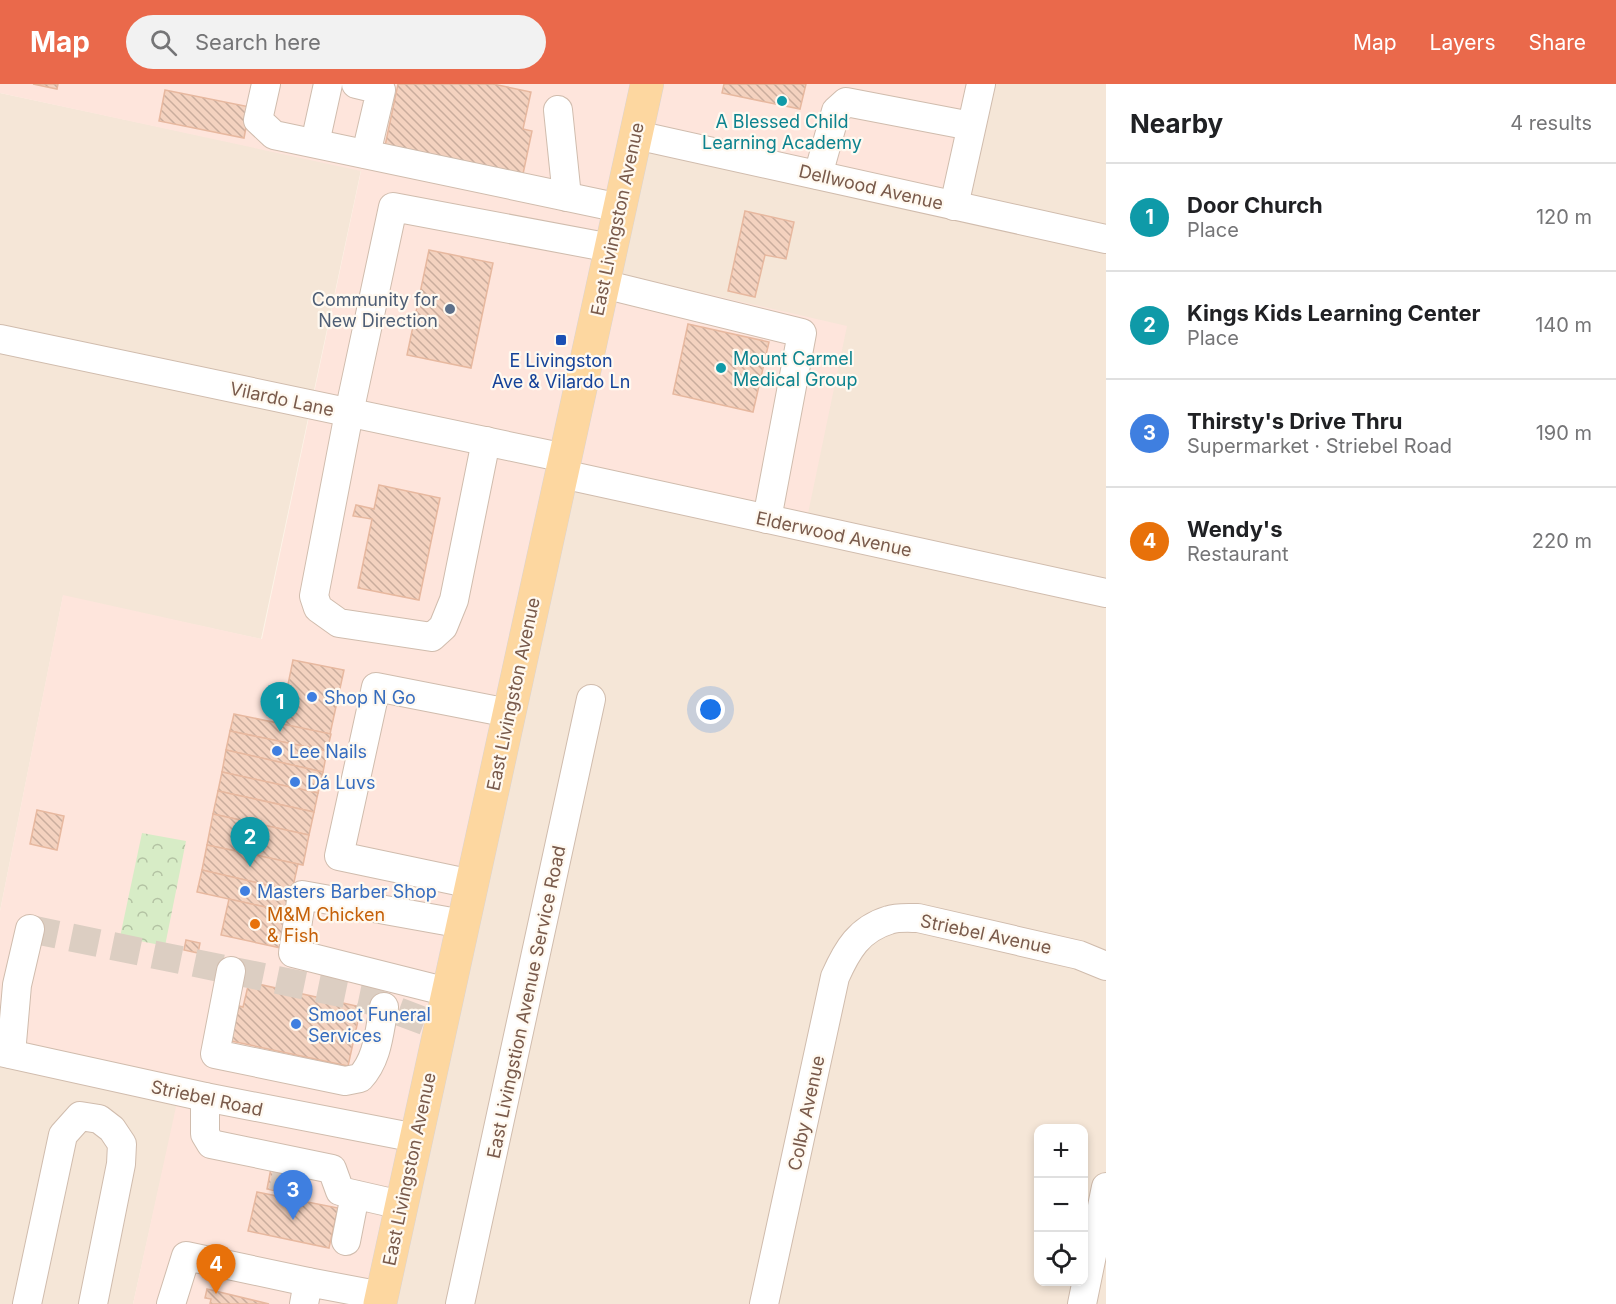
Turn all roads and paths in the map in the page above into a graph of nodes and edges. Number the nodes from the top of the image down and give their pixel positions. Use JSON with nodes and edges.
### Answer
{"nodes":[{"id":1,"x":266,"y":84,"type":"edge"},
{"id":2,"x":328,"y":84,"type":"edge"},
{"id":3,"x":356,"y":84,"type":"edge"},
{"id":4,"x":647,"y":84,"type":"edge"},
{"id":5,"x":981,"y":84,"type":"edge"},
{"id":6,"x":558,"y":110,"type":"dead end"},
{"id":7,"x":971,"y":126,"type":"junction"},
{"id":8,"x":636,"y":135,"type":"junction"},
{"id":9,"x":315,"y":143,"type":"junction"},
{"id":10,"x":366,"y":154,"type":"junction"},
{"id":11,"x":818,"y":175,"type":"junction"},
{"id":12,"x":567,"y":197,"type":"junction"},
{"id":13,"x":954,"y":206,"type":"junction"},
{"id":14,"x":620,"y":208,"type":"junction"},
{"id":15,"x":1106,"y":239,"type":"edge"},
{"id":16,"x":611,"y":248,"type":"junction"},
{"id":17,"x":603,"y":284,"type":"junction"},
{"id":18,"x":0,"y":339,"type":"edge"},
{"id":19,"x":349,"y":413,"type":"junction"},
{"id":20,"x":486,"y":441,"type":"junction"},
{"id":21,"x":563,"y":466,"type":"junction"},
{"id":22,"x":766,"y":519,"type":"junction"},
{"id":23,"x":1106,"y":593,"type":"edge"},
{"id":24,"x":591,"y":699,"type":"dead end"},
{"id":25,"x":509,"y":713,"type":"junction"},
{"id":26,"x":472,"y":884,"type":"junction"},
{"id":27,"x":463,"y":924,"type":"junction"},
{"id":28,"x":30,"y":929,"type":"dead end"},
{"id":29,"x":866,"y":930,"type":"joint"},
{"id":30,"x":1106,"y":966,"type":"edge"},
{"id":31,"x":231,"y":971,"type":"dead end"},
{"id":32,"x":448,"y":992,"type":"junction"},
{"id":33,"x":384,"y":1007,"type":"dead end"},
{"id":34,"x":5,"y":1053,"type":"edge"},
{"id":35,"x":86,"y":1071,"type":"junction"},
{"id":36,"x":205,"y":1097,"type":"junction"},
{"id":37,"x":80,"y":1116,"type":"junction"},
{"id":38,"x":416,"y":1138,"type":"junction"},
{"id":39,"x":249,"y":1152,"type":"junction"},
{"id":40,"x":272,"y":1175,"type":"tunnel mouth"},
{"id":41,"x":304,"y":1182,"type":"tunnel mouth"},
{"id":42,"x":1106,"y":1187,"type":"edge"},
{"id":43,"x":348,"y":1193,"type":"junction"},
{"id":44,"x":402,"y":1205,"type":"junction"},
{"id":45,"x":346,"y":1241,"type":"dead end"},
{"id":46,"x":306,"y":1293,"type":"edge"},
{"id":47,"x":381,"y":1300,"type":"edge"},
{"id":48,"x":27,"y":1304,"type":"edge"},
{"id":49,"x":93,"y":1304,"type":"edge"},
{"id":50,"x":171,"y":1304,"type":"edge"},
{"id":51,"x":460,"y":1304,"type":"edge"},
{"id":52,"x":764,"y":1304,"type":"edge"},
{"id":53,"x":1082,"y":1304,"type":"edge"}],
"edges":[{"from":1,"to":9,"type":"street"},
{"from":2,"to":9,"type":"street"},
{"from":3,"to":10,"type":"street"},
{"from":4,"to":8,"type":"main road","name":"East Livingston Avenue"},
{"from":5,"to":7,"type":"street"},
{"from":6,"to":12,"type":"street"},
{"from":7,"to":11,"type":"street"},
{"from":7,"to":13,"type":"street"},
{"from":8,"to":11,"type":"street","name":"Dellwood Avenue"},
{"from":8,"to":14,"type":"main road","name":"East Livingston Avenue"},
{"from":9,"to":10,"type":"street"},
{"from":10,"to":12,"type":"street"},
{"from":11,"to":13,"type":"street","name":"Dellwood Avenue"},
{"from":12,"to":14,"type":"street"},
{"from":13,"to":15,"type":"street","name":"Dellwood Avenue"},
{"from":14,"to":16,"type":"main road","name":"East Livingston Avenue"},
{"from":16,"to":17,"type":"main road","name":"East Livingston Avenue"},
{"from":16,"to":19,"type":"street"},
{"from":17,"to":21,"type":"main road","name":"East Livingston Avenue"},
{"from":17,"to":22,"type":"street"},
{"from":18,"to":19,"type":"street","name":"Vilardo Lane"},
{"from":19,"to":20,"type":"street","name":"Vilardo Lane"},
{"from":19,"to":20,"type":"street"},
{"from":20,"to":21,"type":"street","name":"Vilardo Lane"},
{"from":21,"to":22,"type":"street","name":"Elderwood Avenue"},
{"from":21,"to":25,"type":"main road","name":"East Livingston Avenue"},
{"from":22,"to":23,"type":"street","name":"Elderwood Avenue"},
{"from":24,"to":51,"type":"street","name":"East Livingstion Avenue Service Road"},
{"from":25,"to":26,"type":"main road","name":"East Livingston Avenue"},
{"from":25,"to":26,"type":"street"},
{"from":26,"to":27,"type":"main road","name":"East Livingston Avenue"},
{"from":27,"to":32,"type":"main road","name":"East Livingston Avenue"},
{"from":27,"to":32,"type":"street"},
{"from":28,"to":34,"type":"street"},
{"from":29,"to":30,"type":"street","name":"Striebel Avenue"},
{"from":29,"to":52,"type":"street","name":"Colby Avenue"},
{"from":31,"to":33,"type":"street"},
{"from":32,"to":38,"type":"main road","name":"East Livingston Avenue"},
{"from":34,"to":35,"type":"street","name":"Striebel Road"},
{"from":35,"to":36,"type":"street","name":"Striebel Road"},
{"from":35,"to":37,"type":"street"},
{"from":36,"to":38,"type":"street","name":"Striebel Road"},
{"from":36,"to":39,"type":"street"},
{"from":37,"to":48,"type":"street"},
{"from":37,"to":49,"type":"street"},
{"from":38,"to":44,"type":"main road","name":"East Livingston Avenue"},
{"from":39,"to":40,"type":"street"},
{"from":39,"to":43,"type":"street"},
{"from":41,"to":43,"type":"street"},
{"from":42,"to":53,"type":"street"},
{"from":43,"to":44,"type":"street"},
{"from":43,"to":45,"type":"street"},
{"from":44,"to":47,"type":"main road","name":"East Livingston Avenue"},
{"from":46,"to":47,"type":"street"},
{"from":46,"to":50,"type":"street"}]}
